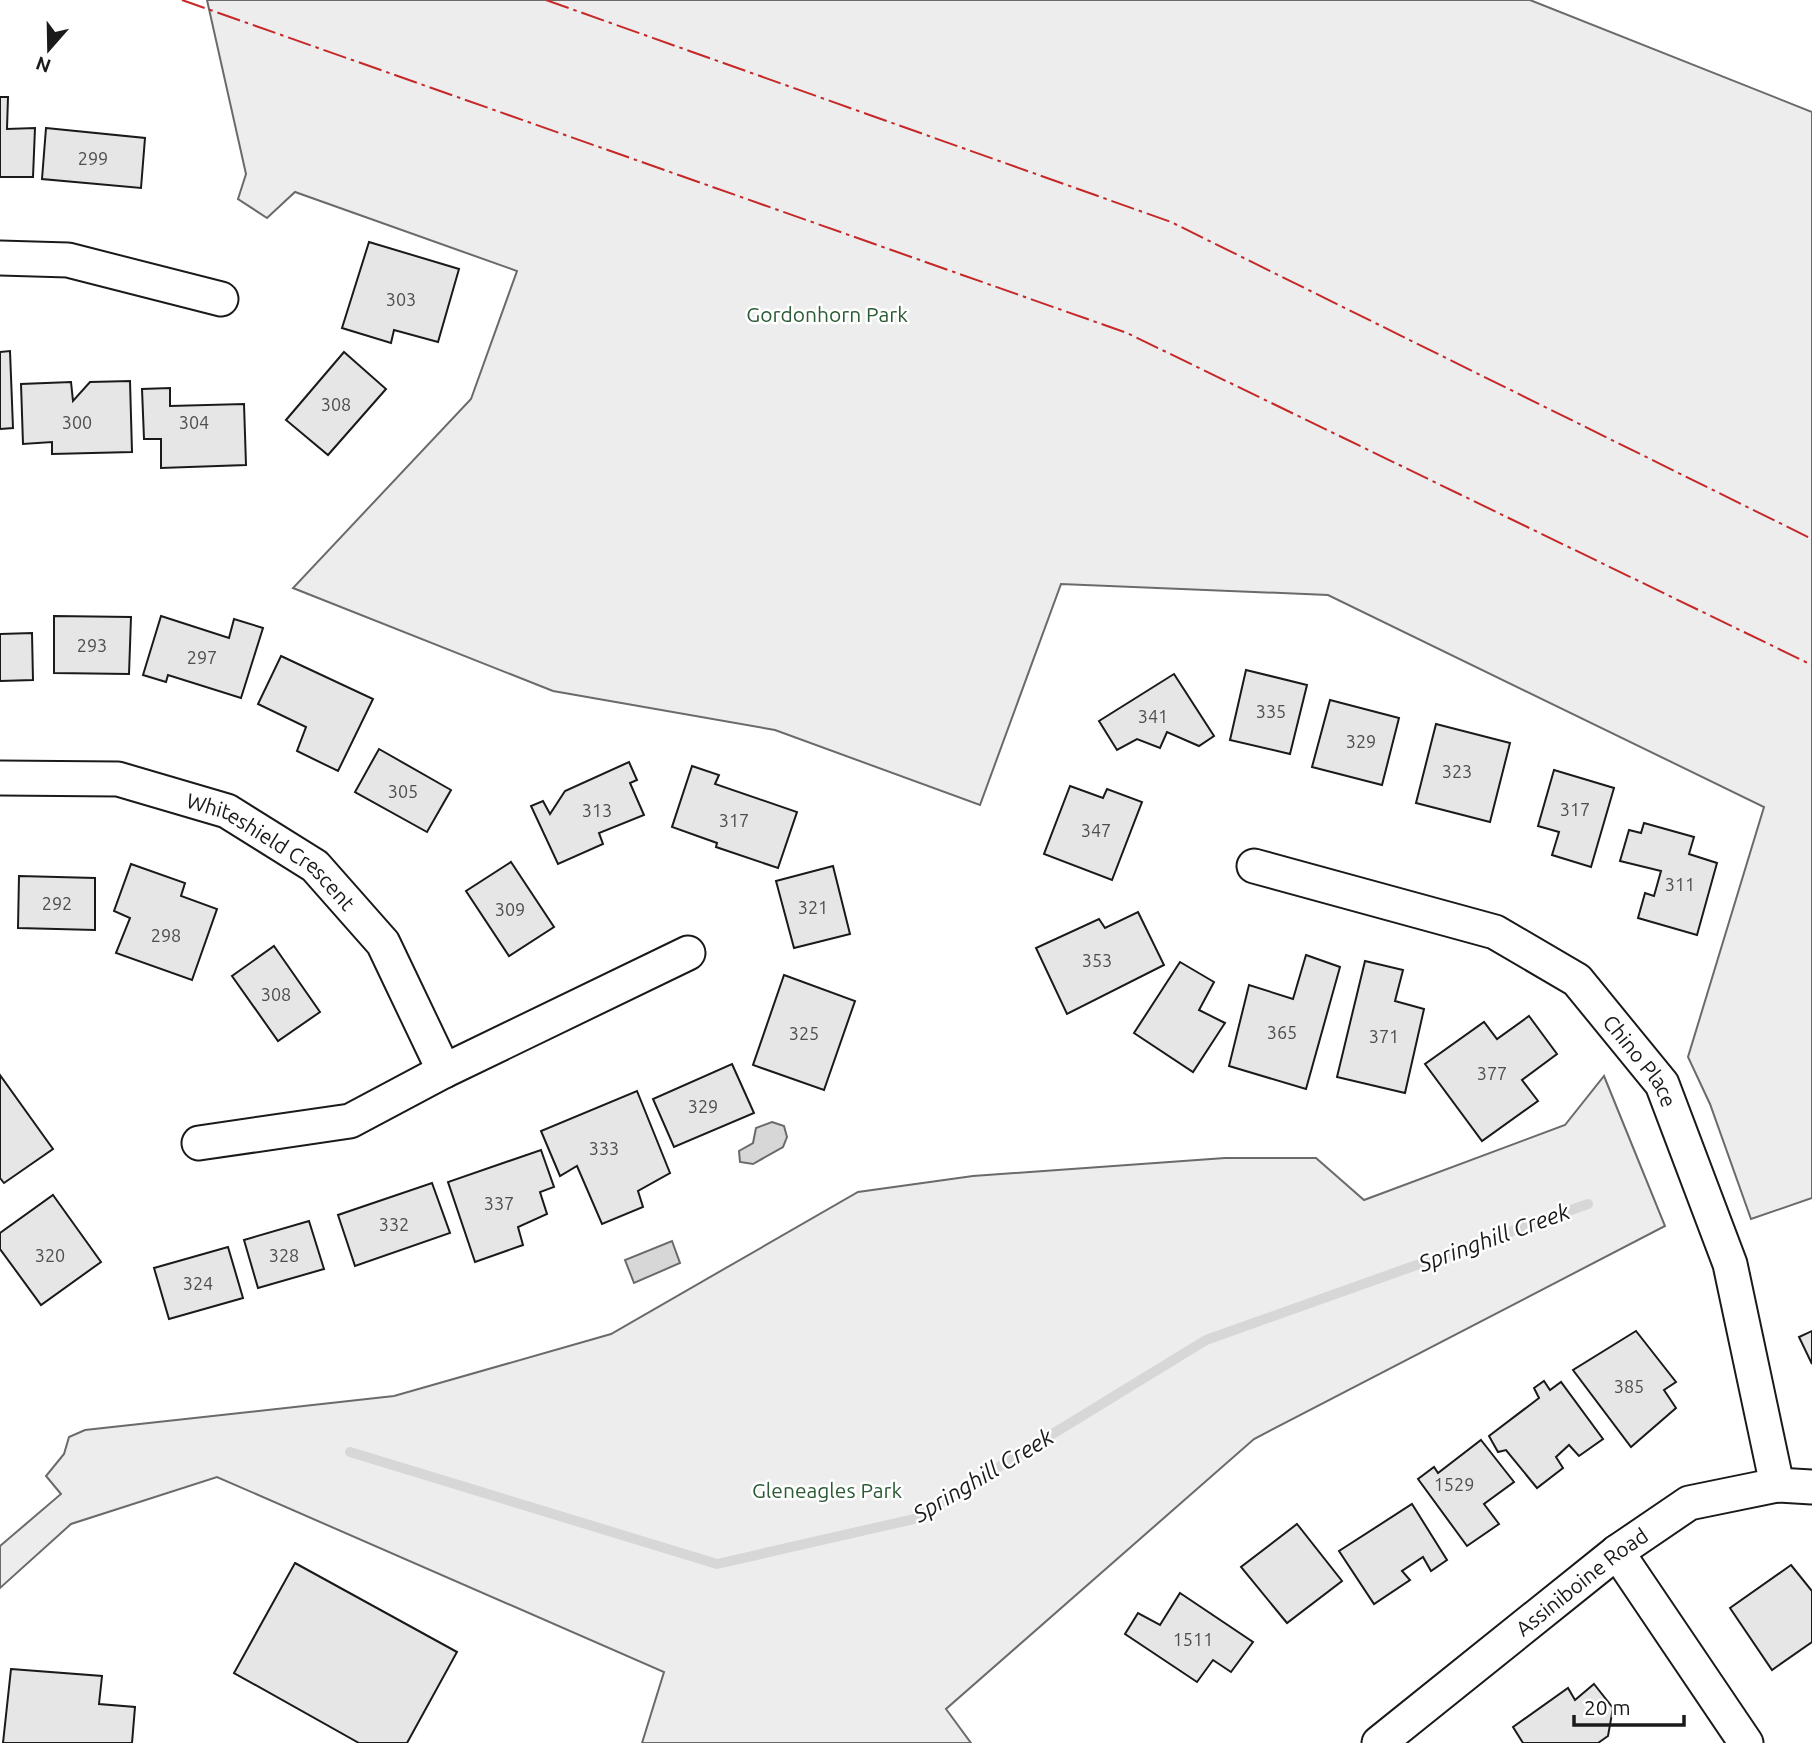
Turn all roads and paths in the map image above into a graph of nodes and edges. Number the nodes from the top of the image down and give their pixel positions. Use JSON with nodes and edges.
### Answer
{"nodes":[{"id":1,"x":0,"y":258,"type":"edge"},
{"id":2,"x":222,"y":299,"type":"dead end"},
{"id":3,"x":0,"y":778,"type":"edge"},
{"id":4,"x":1254,"y":866,"type":"dead end"},
{"id":5,"x":688,"y":953,"type":"dead end"},
{"id":6,"x":444,"y":1071,"type":"junction"},
{"id":7,"x":199,"y":1143,"type":"dead end"},
{"id":8,"x":1777,"y":1485,"type":"junction"},
{"id":9,"x":1812,"y":1487,"type":"edge"},
{"id":10,"x":1617,"y":1552,"type":"junction"},
{"id":11,"x":1379,"y":1743,"type":"edge"},
{"id":12,"x":1746,"y":1743,"type":"edge"}],
"edges":[{"from":1,"to":2,"type":"street"},
{"from":3,"to":6,"type":"street","name":"Whiteshield Crescent"},
{"from":4,"to":8,"type":"street","name":"Chino Place"},
{"from":5,"to":6,"type":"street"},
{"from":6,"to":7,"type":"street"},
{"from":8,"to":9,"type":"street","name":"Assiniboine Road"},
{"from":8,"to":10,"type":"street","name":"Assiniboine Road"},
{"from":10,"to":11,"type":"street","name":"Assiniboine Road"},
{"from":10,"to":12,"type":"street"}]}
